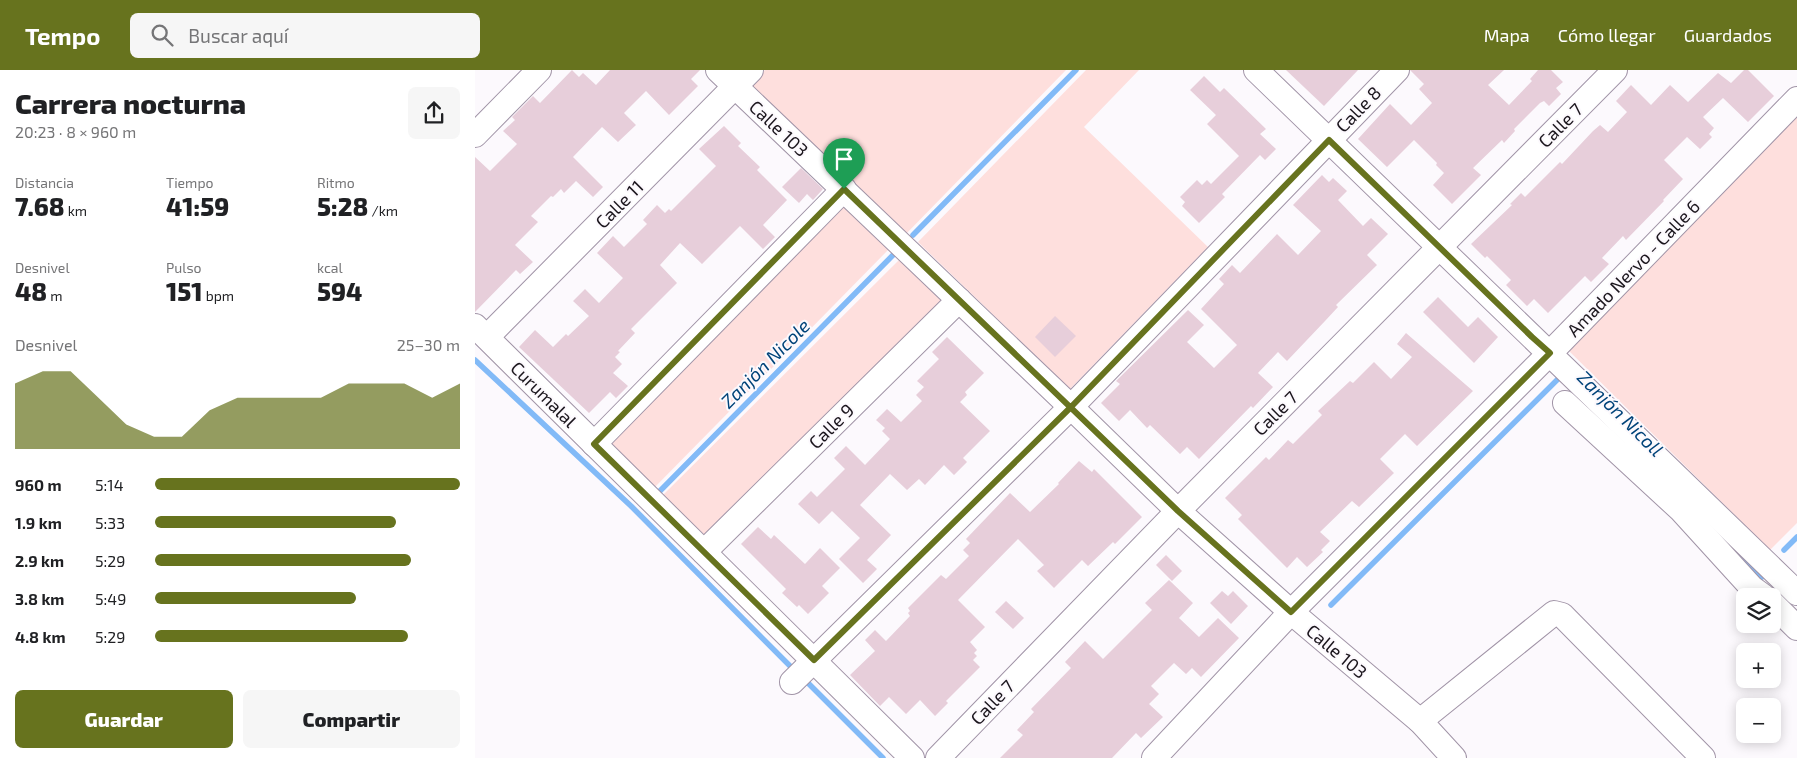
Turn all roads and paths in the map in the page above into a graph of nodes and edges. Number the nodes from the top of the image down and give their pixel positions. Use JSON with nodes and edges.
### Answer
{"nodes":[{"id":1,"x":539,"y":70,"type":"edge"},
{"id":2,"x":718,"y":70,"type":"edge"},
{"id":3,"x":751,"y":70,"type":"edge"},
{"id":4,"x":1256,"y":70,"type":"edge"},
{"id":5,"x":1397,"y":70,"type":"edge"},
{"id":6,"x":1615,"y":70,"type":"edge"},
{"id":7,"x":735,"y":87,"type":"junction"},
{"id":8,"x":1797,"y":99,"type":"edge"},
{"id":9,"x":475,"y":135,"type":"edge"},
{"id":10,"x":1329,"y":140,"type":"junction"},
{"id":11,"x":844,"y":189,"type":"junction"},
{"id":12,"x":1440,"y":247,"type":"junction"},
{"id":13,"x":959,"y":300,"type":"junction"},
{"id":14,"x":481,"y":332,"type":"edge"},
{"id":15,"x":1550,"y":353,"type":"junction"},
{"id":16,"x":1565,"y":403,"type":"dead end"},
{"id":17,"x":1071,"y":407,"type":"junction"},
{"id":18,"x":594,"y":444,"type":"junction"},
{"id":19,"x":1178,"y":511,"type":"junction"},
{"id":20,"x":704,"y":552,"type":"junction"},
{"id":21,"x":1752,"y":588,"type":"edge"},
{"id":22,"x":1797,"y":593,"type":"edge"},
{"id":23,"x":1291,"y":612,"type":"junction"},
{"id":24,"x":1781,"y":612,"type":"edge"},
{"id":25,"x":1797,"y":628,"type":"edge"},
{"id":26,"x":814,"y":660,"type":"junction"},
{"id":27,"x":791,"y":682,"type":"dead end"},
{"id":28,"x":1420,"y":721,"type":"junction"},
{"id":29,"x":912,"y":758,"type":"edge"},
{"id":30,"x":938,"y":758,"type":"edge"},
{"id":31,"x":1154,"y":758,"type":"edge"},
{"id":32,"x":1454,"y":758,"type":"edge"},
{"id":33,"x":1703,"y":758,"type":"edge"}],
"edges":[{"from":1,"to":9,"type":"street"},
{"from":2,"to":7,"type":"street","name":"Calle 103"},
{"from":3,"to":7,"type":"street","name":"Calle 11"},
{"from":4,"to":10,"type":"street"},
{"from":5,"to":10,"type":"street","name":"Calle 8"},
{"from":6,"to":12,"type":"street","name":"Calle 7"},
{"from":7,"to":11,"type":"street","name":"Calle 103"},
{"from":7,"to":14,"type":"street","name":"Calle 11"},
{"from":8,"to":15,"type":"street","name":"Amado Nervo - Calle 6"},
{"from":10,"to":12,"type":"street"},
{"from":10,"to":17,"type":"street","name":"Calle 8"},
{"from":11,"to":13,"type":"street","name":"Calle 103"},
{"from":11,"to":18,"type":"street"},
{"from":12,"to":15,"type":"street"},
{"from":12,"to":19,"type":"street","name":"Calle 7"},
{"from":13,"to":17,"type":"street","name":"Calle 103"},
{"from":13,"to":20,"type":"street","name":"Calle 9"},
{"from":14,"to":18,"type":"street","name":"Curumalal"},
{"from":15,"to":22,"type":"street"},
{"from":15,"to":23,"type":"street","name":"Amado Nervo - Calle 6"},
{"from":16,"to":21,"type":"street"},
{"from":17,"to":19,"type":"street","name":"Calle 103"},
{"from":17,"to":26,"type":"street","name":"Calle 8"},
{"from":18,"to":20,"type":"street","name":"Curumalal"},
{"from":19,"to":23,"type":"street","name":"Calle 103"},
{"from":19,"to":30,"type":"street","name":"Calle 7"},
{"from":20,"to":26,"type":"street","name":"Curumalal"},
{"from":23,"to":28,"type":"street","name":"Calle 103"},
{"from":23,"to":31,"type":"street","name":"Amado Nervo - Calle 6"},
{"from":24,"to":25,"type":"street"},
{"from":26,"to":27,"type":"street","name":"Calle 8"},
{"from":26,"to":29,"type":"street","name":"Curumalal"},
{"from":28,"to":32,"type":"street","name":"Calle 103"},
{"from":28,"to":33,"type":"street"}]}
